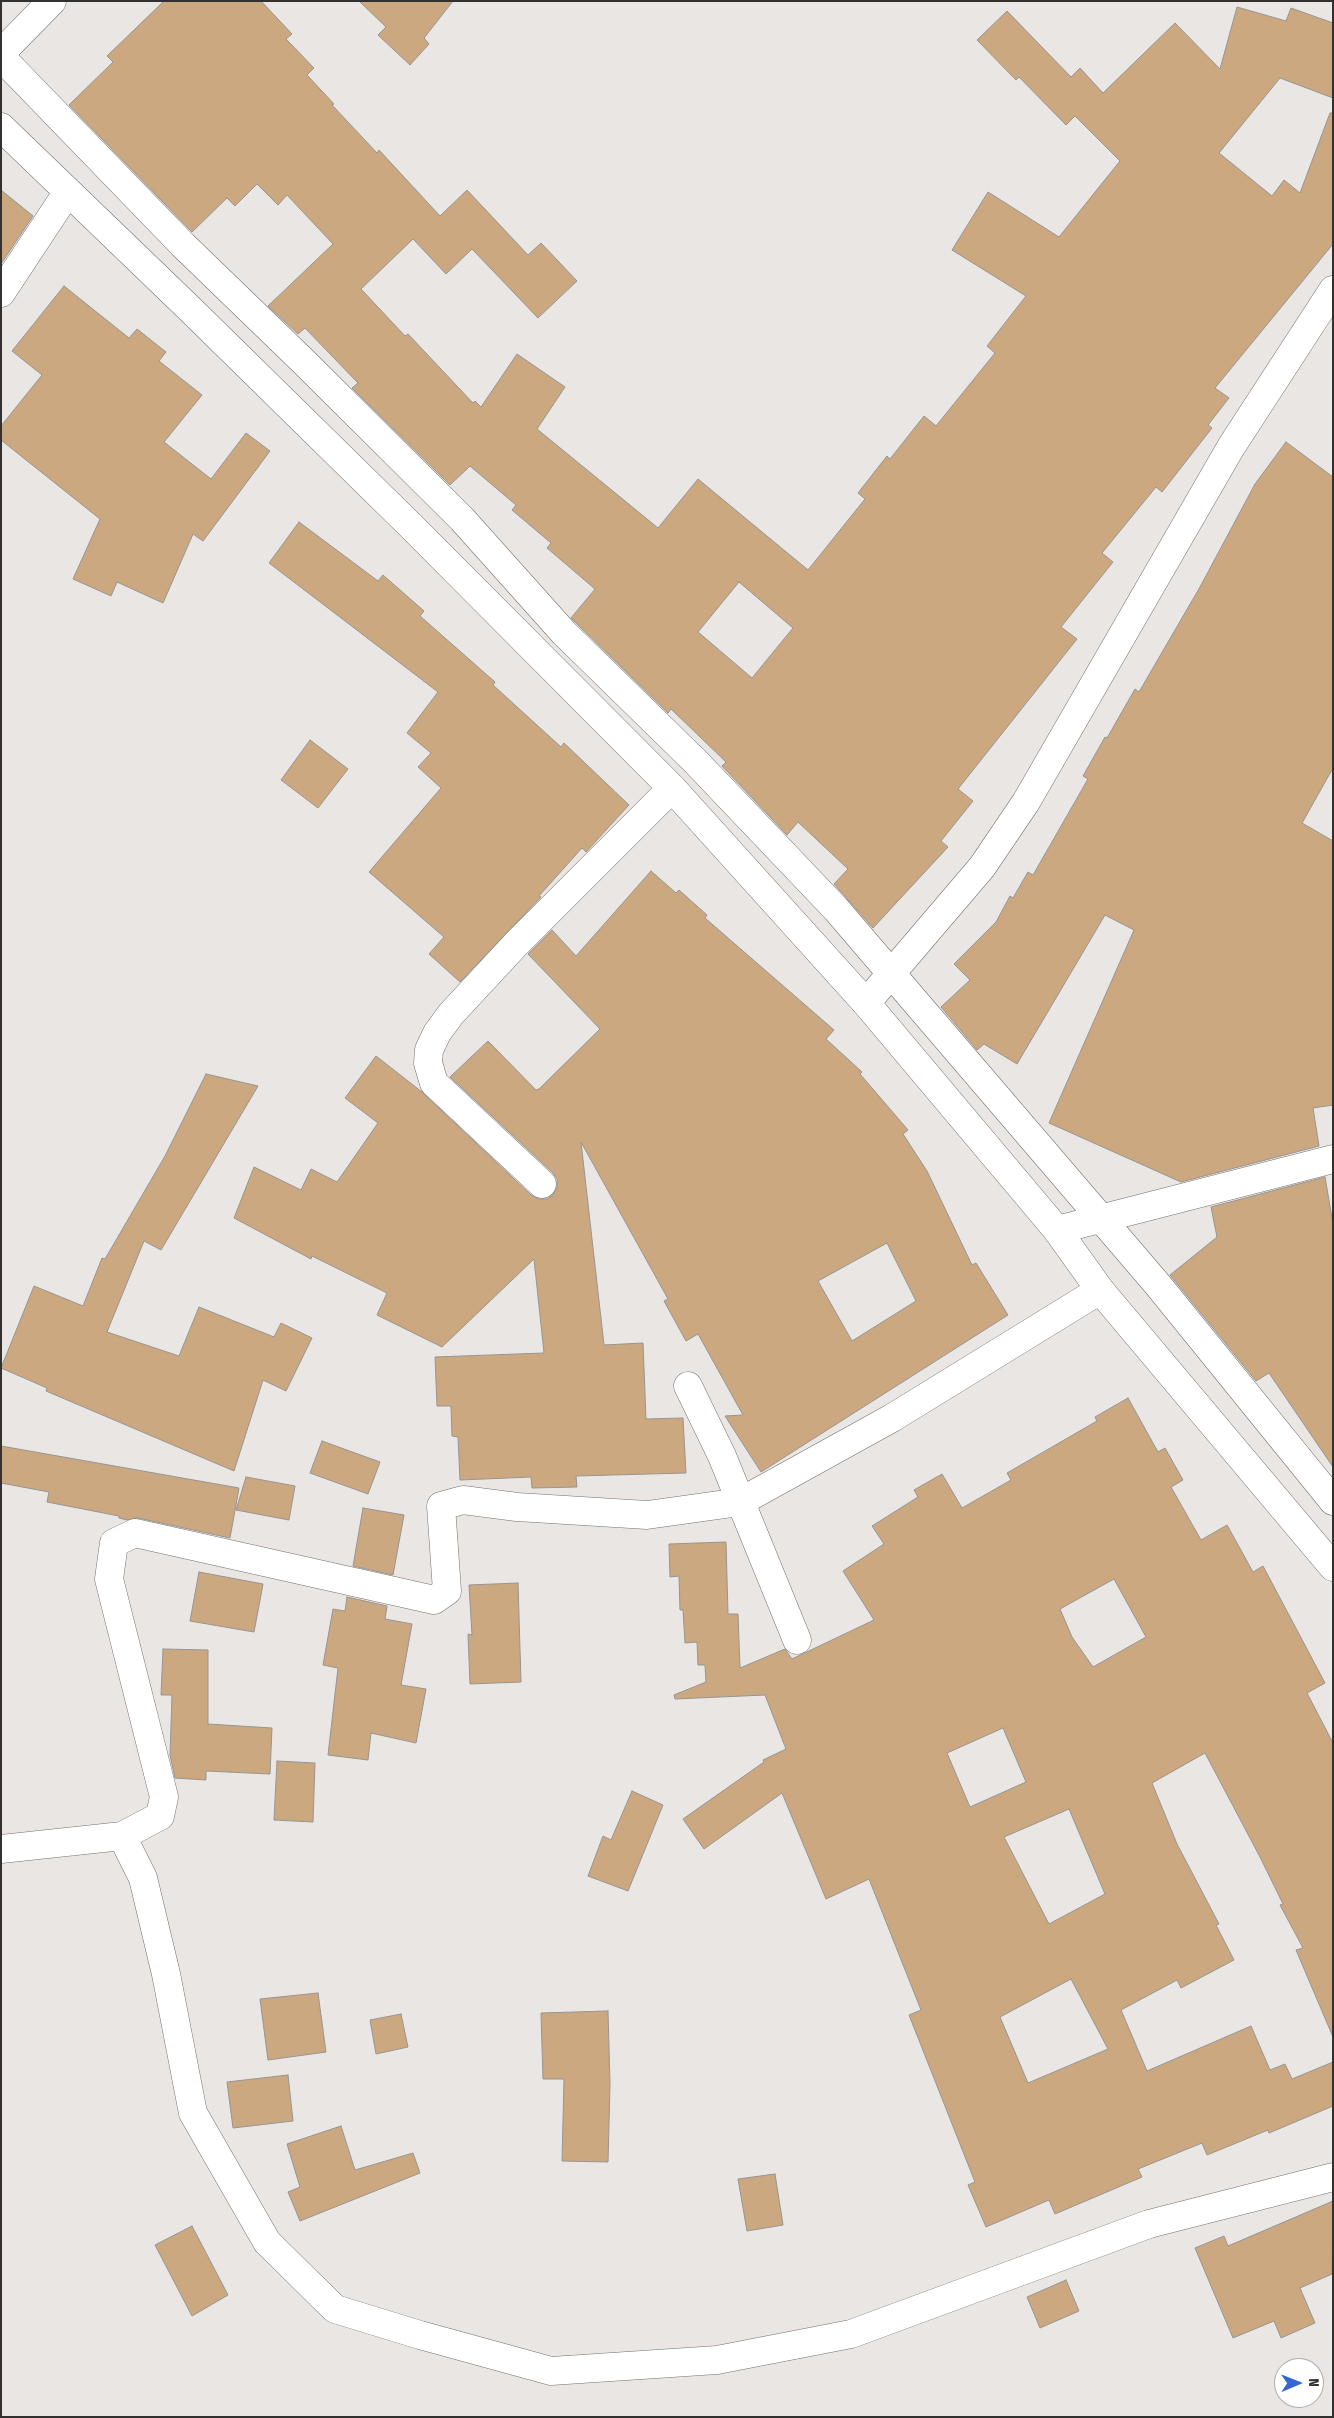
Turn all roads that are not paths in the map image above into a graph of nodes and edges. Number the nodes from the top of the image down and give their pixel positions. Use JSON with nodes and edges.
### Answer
{"nodes":[{"id":1,"x":52,"y":1,"type":"edge"},
{"id":2,"x":1,"y":55,"type":"edge"},
{"id":3,"x":1,"y":127,"type":"edge"},
{"id":4,"x":67,"y":193,"type":"junction"},
{"id":5,"x":183,"y":245,"type":"junction"},
{"id":6,"x":156,"y":276,"type":"junction"},
{"id":7,"x":1333,"y":290,"type":"edge"},
{"id":8,"x":1,"y":293,"type":"edge"},
{"id":9,"x":672,"y":788,"type":"junction"},
{"id":10,"x":891,"y":972,"type":"junction"},
{"id":11,"x":866,"y":1003,"type":"junction"},
{"id":12,"x":1333,"y":1158,"type":"edge"},
{"id":13,"x":542,"y":1184,"type":"dead end"},
{"id":14,"x":1102,"y":1218,"type":"junction"},
{"id":15,"x":1057,"y":1230,"type":"junction"},
{"id":16,"x":1100,"y":1290,"type":"junction"},
{"id":17,"x":688,"y":1386,"type":"dead end"},
{"id":18,"x":1333,"y":1501,"type":"edge"},
{"id":19,"x":740,"y":1502,"type":"junction"},
{"id":20,"x":1333,"y":1567,"type":"edge"},
{"id":21,"x":797,"y":1640,"type":"dead end"},
{"id":22,"x":122,"y":1836,"type":"junction"},
{"id":23,"x":1,"y":1849,"type":"edge"},
{"id":24,"x":1333,"y":2177,"type":"edge"}],
"edges":[{"from":1,"to":2,"type":"street"},
{"from":2,"to":5,"type":"street"},
{"from":3,"to":4,"type":"street"},
{"from":4,"to":6,"type":"street"},
{"from":4,"to":8,"type":"street"},
{"from":5,"to":6,"type":"street"},
{"from":5,"to":10,"type":"street"},
{"from":6,"to":9,"type":"street"},
{"from":7,"to":10,"type":"street"},
{"from":9,"to":11,"type":"street"},
{"from":9,"to":13,"type":"street"},
{"from":10,"to":11,"type":"street"},
{"from":10,"to":14,"type":"street"},
{"from":11,"to":15,"type":"street"},
{"from":12,"to":14,"type":"street"},
{"from":14,"to":15,"type":"street"},
{"from":14,"to":18,"type":"street"},
{"from":15,"to":16,"type":"street"},
{"from":16,"to":19,"type":"street"},
{"from":16,"to":20,"type":"street"},
{"from":17,"to":19,"type":"street"},
{"from":19,"to":21,"type":"street"},
{"from":19,"to":22,"type":"street"},
{"from":22,"to":23,"type":"street"},
{"from":22,"to":24,"type":"street"}]}
